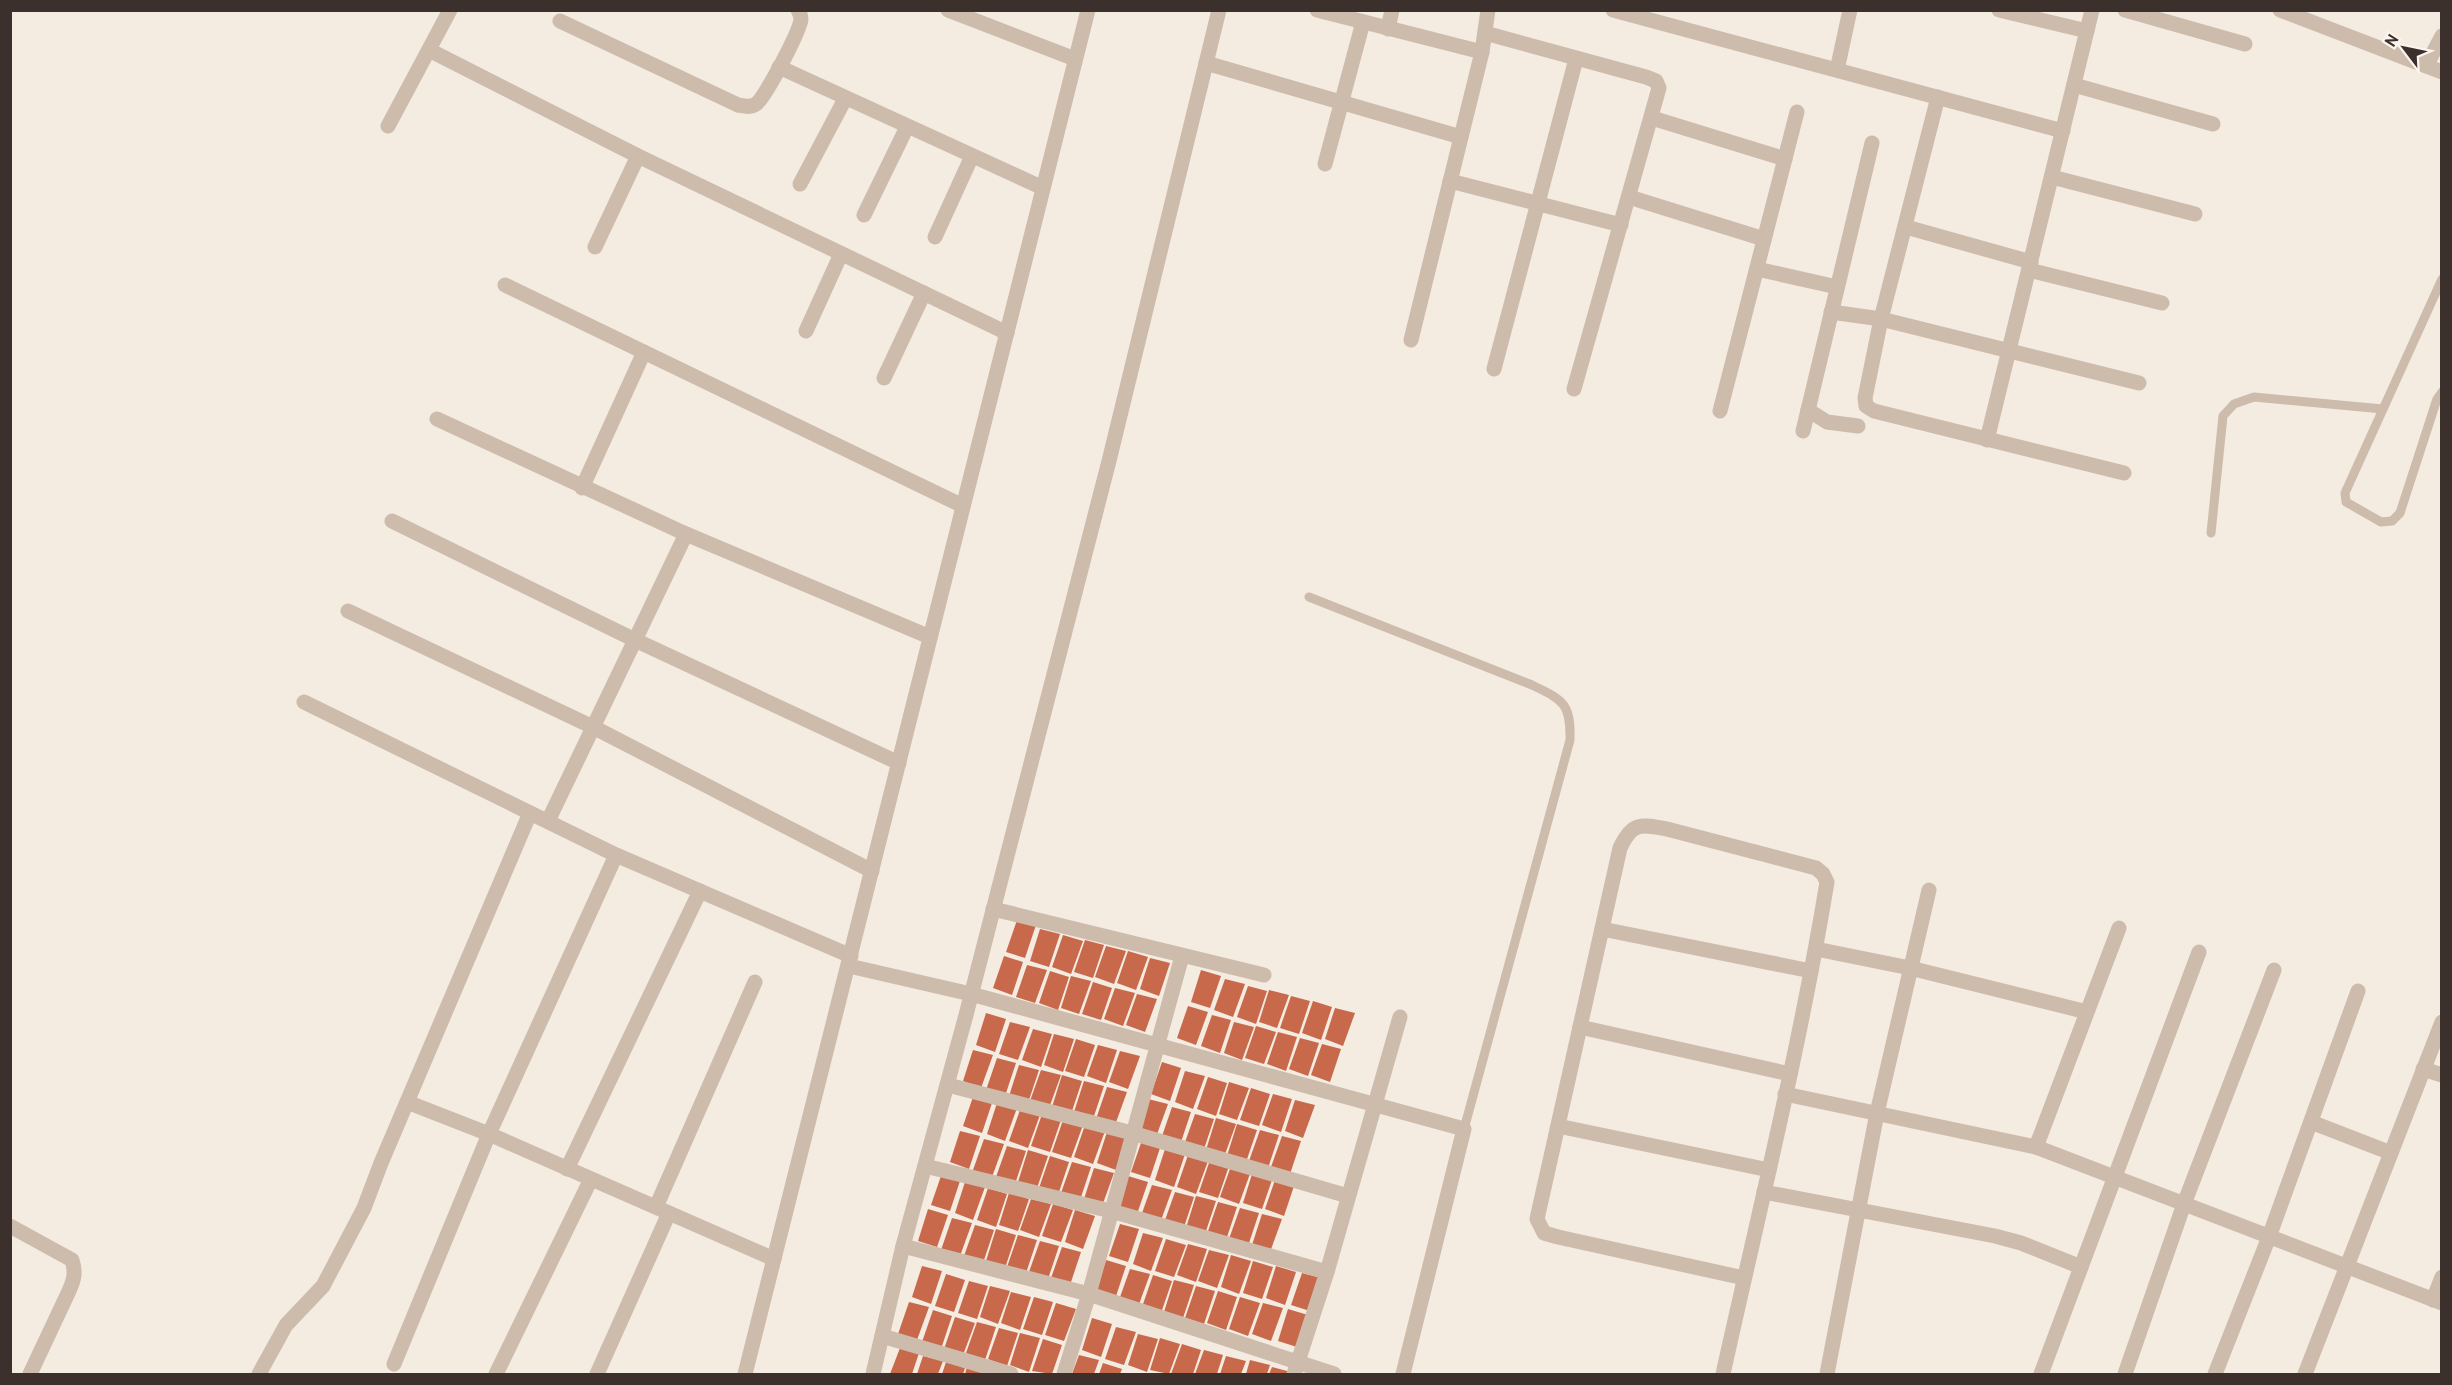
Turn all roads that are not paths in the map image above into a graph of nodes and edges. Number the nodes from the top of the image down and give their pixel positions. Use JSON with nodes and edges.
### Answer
{"nodes":[{"id":1,"x":450,"y":10,"type":"edge"},
{"id":2,"x":798,"y":10,"type":"edge"},
{"id":3,"x":948,"y":10,"type":"edge"},
{"id":4,"x":1088,"y":10,"type":"edge"},
{"id":5,"x":1219,"y":10,"type":"edge"},
{"id":6,"x":1317,"y":10,"type":"edge"},
{"id":7,"x":1392,"y":10,"type":"edge"},
{"id":8,"x":1488,"y":10,"type":"edge"},
{"id":9,"x":1613,"y":10,"type":"edge"},
{"id":10,"x":1850,"y":10,"type":"edge"},
{"id":11,"x":1999,"y":10,"type":"edge"},
{"id":12,"x":2092,"y":10,"type":"edge"},
{"id":13,"x":2125,"y":10,"type":"edge"},
{"id":14,"x":2280,"y":10,"type":"edge"},
{"id":15,"x":969,"y":14,"type":"edge"},
{"id":16,"x":560,"y":21,"type":"dead end"},
{"id":17,"x":1363,"y":22,"type":"junction"},
{"id":18,"x":1388,"y":29,"type":"junction"},
{"id":19,"x":2087,"y":31,"type":"junction"},
{"id":20,"x":1485,"y":33,"type":"junction"},
{"id":21,"x":2442,"y":36,"type":"edge"},
{"id":22,"x":2245,"y":44,"type":"dead end"},
{"id":23,"x":429,"y":50,"type":"junction"},
{"id":24,"x":1482,"y":52,"type":"junction"},
{"id":25,"x":1075,"y":59,"type":"junction"},
{"id":26,"x":1576,"y":59,"type":"junction"},
{"id":27,"x":1206,"y":63,"type":"junction"},
{"id":28,"x":2426,"y":66,"type":"junction"},
{"id":29,"x":779,"y":68,"type":"junction"},
{"id":30,"x":1837,"y":70,"type":"junction"},
{"id":31,"x":2442,"y":72,"type":"edge"},
{"id":32,"x":2074,"y":85,"type":"junction"},
{"id":33,"x":1938,"y":98,"type":"junction"},
{"id":34,"x":845,"y":99,"type":"junction"},
{"id":35,"x":1341,"y":102,"type":"junction"},
{"id":36,"x":1797,"y":112,"type":"dead end"},
{"id":37,"x":1652,"y":118,"type":"junction"},
{"id":38,"x":2214,"y":124,"type":"dead end"},
{"id":39,"x":388,"y":126,"type":"dead end"},
{"id":40,"x":907,"y":127,"type":"junction"},
{"id":41,"x":2063,"y":131,"type":"junction"},
{"id":42,"x":1461,"y":137,"type":"junction"},
{"id":43,"x":1872,"y":143,"type":"dead end"},
{"id":44,"x":638,"y":156,"type":"junction"},
{"id":45,"x":972,"y":156,"type":"junction"},
{"id":46,"x":1785,"y":159,"type":"junction"},
{"id":47,"x":1325,"y":164,"type":"dead end"},
{"id":48,"x":2052,"y":177,"type":"junction"},
{"id":49,"x":1450,"y":181,"type":"junction"},
{"id":50,"x":801,"y":184,"type":"dead end"},
{"id":51,"x":1043,"y":188,"type":"junction"},
{"id":52,"x":1629,"y":197,"type":"junction"},
{"id":53,"x":1538,"y":203,"type":"junction"},
{"id":54,"x":2195,"y":214,"type":"dead end"},
{"id":55,"x":864,"y":215,"type":"dead end"},
{"id":56,"x":1621,"y":225,"type":"junction"},
{"id":57,"x":1906,"y":227,"type":"junction"},
{"id":58,"x":935,"y":237,"type":"dead end"},
{"id":59,"x":1764,"y":239,"type":"junction"},
{"id":60,"x":595,"y":247,"type":"dead end"},
{"id":61,"x":842,"y":254,"type":"junction"},
{"id":62,"x":2030,"y":266,"type":"junction"},
{"id":63,"x":1757,"y":268,"type":"junction"},
{"id":64,"x":2442,"y":279,"type":"edge"},
{"id":65,"x":505,"y":285,"type":"dead end"},
{"id":66,"x":1837,"y":286,"type":"junction"},
{"id":67,"x":2439,"y":292,"type":"edge"},
{"id":68,"x":924,"y":293,"type":"junction"},
{"id":69,"x":2162,"y":303,"type":"dead end"},
{"id":70,"x":1832,"y":312,"type":"junction"},
{"id":71,"x":1881,"y":319,"type":"junction"},
{"id":72,"x":806,"y":331,"type":"dead end"},
{"id":73,"x":1007,"y":333,"type":"junction"},
{"id":74,"x":1412,"y":340,"type":"dead end"},
{"id":75,"x":2009,"y":350,"type":"junction"},
{"id":76,"x":644,"y":352,"type":"junction"},
{"id":77,"x":1494,"y":369,"type":"dead end"},
{"id":78,"x":884,"y":378,"type":"dead end"},
{"id":79,"x":2139,"y":383,"type":"dead end"},
{"id":80,"x":1574,"y":389,"type":"dead end"},
{"id":81,"x":2442,"y":392,"type":"edge"},
{"id":82,"x":1808,"y":410,"type":"junction"},
{"id":83,"x":2383,"y":410,"type":"junction"},
{"id":84,"x":1720,"y":411,"type":"dead end"},
{"id":85,"x":437,"y":419,"type":"dead end"},
{"id":86,"x":1858,"y":426,"type":"dead end"},
{"id":87,"x":1803,"y":431,"type":"dead end"},
{"id":88,"x":1988,"y":440,"type":"junction"},
{"id":89,"x":2124,"y":473,"type":"dead end"},
{"id":90,"x":582,"y":488,"type":"junction"},
{"id":91,"x":963,"y":506,"type":"junction"},
{"id":92,"x":392,"y":521,"type":"dead end"},
{"id":93,"x":2211,"y":533,"type":"dead end"},
{"id":94,"x":686,"y":534,"type":"junction"},
{"id":95,"x":1309,"y":597,"type":"dead end"},
{"id":96,"x":348,"y":612,"type":"dead end"},
{"id":97,"x":930,"y":637,"type":"junction"},
{"id":98,"x":635,"y":640,"type":"junction"},
{"id":99,"x":304,"y":702,"type":"dead end"},
{"id":100,"x":593,"y":727,"type":"junction"},
{"id":101,"x":899,"y":763,"type":"junction"},
{"id":102,"x":530,"y":813,"type":"junction"},
{"id":103,"x":548,"y":821,"type":"junction"},
{"id":104,"x":616,"y":855,"type":"junction"},
{"id":105,"x":872,"y":871,"type":"junction"},
{"id":106,"x":1929,"y":890,"type":"dead end"},
{"id":107,"x":700,"y":891,"type":"junction"},
{"id":108,"x":993,"y":909,"type":"junction"},
{"id":109,"x":2119,"y":928,"type":"dead end"},
{"id":110,"x":1602,"y":929,"type":"junction"},
{"id":111,"x":1816,"y":949,"type":"junction"},
{"id":112,"x":2199,"y":952,"type":"dead end"},
{"id":113,"x":1182,"y":956,"type":"junction"},
{"id":114,"x":850,"y":961,"type":"junction"},
{"id":115,"x":1910,"y":968,"type":"junction"},
{"id":116,"x":2274,"y":970,"type":"dead end"},
{"id":117,"x":1811,"y":971,"type":"junction"},
{"id":118,"x":1264,"y":975,"type":"dead end"},
{"id":119,"x":755,"y":982,"type":"dead end"},
{"id":120,"x":2358,"y":991,"type":"dead end"},
{"id":121,"x":971,"y":994,"type":"junction"},
{"id":122,"x":2087,"y":1012,"type":"junction"},
{"id":123,"x":1400,"y":1017,"type":"dead end"},
{"id":124,"x":2442,"y":1022,"type":"edge"},
{"id":125,"x":1580,"y":1027,"type":"junction"},
{"id":126,"x":1156,"y":1045,"type":"junction"},
{"id":127,"x":2423,"y":1069,"type":"junction"},
{"id":128,"x":1790,"y":1074,"type":"junction"},
{"id":129,"x":2442,"y":1075,"type":"edge"},
{"id":130,"x":948,"y":1085,"type":"junction"},
{"id":131,"x":1785,"y":1094,"type":"junction"},
{"id":132,"x":407,"y":1102,"type":"junction"},
{"id":133,"x":1375,"y":1106,"type":"junction"},
{"id":134,"x":1877,"y":1113,"type":"junction"},
{"id":135,"x":2311,"y":1122,"type":"junction"},
{"id":136,"x":1558,"y":1126,"type":"junction"},
{"id":137,"x":1464,"y":1129,"type":"junction"},
{"id":138,"x":1132,"y":1133,"type":"junction"},
{"id":139,"x":489,"y":1134,"type":"junction"},
{"id":140,"x":2036,"y":1147,"type":"junction"},
{"id":141,"x":2391,"y":1153,"type":"junction"},
{"id":142,"x":925,"y":1166,"type":"junction"},
{"id":143,"x":567,"y":1169,"type":"junction"},
{"id":144,"x":1769,"y":1170,"type":"junction"},
{"id":145,"x":2115,"y":1177,"type":"junction"},
{"id":146,"x":591,"y":1179,"type":"junction"},
{"id":147,"x":1764,"y":1192,"type":"junction"},
{"id":148,"x":1348,"y":1196,"type":"junction"},
{"id":149,"x":2184,"y":1204,"type":"junction"},
{"id":150,"x":662,"y":1210,"type":"junction"},
{"id":151,"x":1857,"y":1210,"type":"junction"},
{"id":152,"x":1111,"y":1211,"type":"junction"},
{"id":153,"x":10,"y":1226,"type":"edge"},
{"id":154,"x":2269,"y":1237,"type":"junction"},
{"id":155,"x":903,"y":1246,"type":"junction"},
{"id":156,"x":774,"y":1259,"type":"junction"},
{"id":157,"x":2347,"y":1266,"type":"junction"},
{"id":158,"x":2081,"y":1267,"type":"junction"},
{"id":159,"x":1327,"y":1272,"type":"junction"},
{"id":160,"x":2442,"y":1277,"type":"edge"},
{"id":161,"x":1744,"y":1278,"type":"junction"},
{"id":162,"x":1089,"y":1294,"type":"junction"},
{"id":163,"x":2437,"y":1301,"type":"edge"},
{"id":164,"x":882,"y":1336,"type":"junction"},
{"id":165,"x":394,"y":1364,"type":"dead end"},
{"id":166,"x":1296,"y":1369,"type":"edge"},
{"id":167,"x":30,"y":1374,"type":"edge"},
{"id":168,"x":259,"y":1374,"type":"edge"},
{"id":169,"x":496,"y":1374,"type":"edge"},
{"id":170,"x":597,"y":1374,"type":"edge"},
{"id":171,"x":745,"y":1374,"type":"edge"},
{"id":172,"x":873,"y":1374,"type":"edge"},
{"id":173,"x":1011,"y":1374,"type":"edge"},
{"id":174,"x":1064,"y":1374,"type":"edge"},
{"id":175,"x":1334,"y":1374,"type":"edge"},
{"id":176,"x":1403,"y":1374,"type":"edge"},
{"id":177,"x":1723,"y":1374,"type":"edge"},
{"id":178,"x":1827,"y":1374,"type":"edge"},
{"id":179,"x":2041,"y":1374,"type":"edge"},
{"id":180,"x":2125,"y":1374,"type":"edge"},
{"id":181,"x":2214,"y":1374,"type":"edge"},
{"id":182,"x":2305,"y":1374,"type":"edge"}],
"edges":[{"from":1,"to":23,"type":"street"},
{"from":2,"to":29,"type":"street"},
{"from":3,"to":15,"type":"street"},
{"from":4,"to":25,"type":"street"},
{"from":5,"to":27,"type":"street"},
{"from":6,"to":17,"type":"street"},
{"from":7,"to":18,"type":"street"},
{"from":8,"to":20,"type":"street"},
{"from":9,"to":30,"type":"street"},
{"from":10,"to":30,"type":"street"},
{"from":11,"to":19,"type":"street"},
{"from":12,"to":19,"type":"street"},
{"from":13,"to":22,"type":"street"},
{"from":14,"to":28,"type":"street"},
{"from":15,"to":25,"type":"street"},
{"from":16,"to":29,"type":"street"},
{"from":17,"to":18,"type":"street"},
{"from":17,"to":35,"type":"street"},
{"from":18,"to":24,"type":"street"},
{"from":19,"to":32,"type":"street"},
{"from":20,"to":24,"type":"street"},
{"from":20,"to":26,"type":"street"},
{"from":21,"to":28,"type":"street"},
{"from":23,"to":39,"type":"street"},
{"from":23,"to":44,"type":"street"},
{"from":24,"to":42,"type":"street"},
{"from":25,"to":51,"type":"street"},
{"from":26,"to":37,"type":"street"},
{"from":26,"to":53,"type":"street"},
{"from":27,"to":35,"type":"street"},
{"from":27,"to":108,"type":"street"},
{"from":28,"to":31,"type":"street"},
{"from":29,"to":34,"type":"street"},
{"from":30,"to":33,"type":"street"},
{"from":32,"to":38,"type":"street"},
{"from":32,"to":41,"type":"street"},
{"from":33,"to":41,"type":"street"},
{"from":33,"to":57,"type":"street"},
{"from":34,"to":40,"type":"street"},
{"from":34,"to":50,"type":"street"},
{"from":35,"to":42,"type":"street"},
{"from":35,"to":47,"type":"street"},
{"from":36,"to":46,"type":"street"},
{"from":37,"to":46,"type":"street"},
{"from":37,"to":52,"type":"street"},
{"from":40,"to":45,"type":"street"},
{"from":40,"to":55,"type":"street"},
{"from":41,"to":48,"type":"street"},
{"from":42,"to":49,"type":"street"},
{"from":43,"to":66,"type":"street"},
{"from":44,"to":60,"type":"street"},
{"from":44,"to":61,"type":"street"},
{"from":45,"to":51,"type":"street"},
{"from":45,"to":58,"type":"street"},
{"from":46,"to":59,"type":"street"},
{"from":48,"to":54,"type":"street"},
{"from":48,"to":62,"type":"street"},
{"from":49,"to":53,"type":"street"},
{"from":49,"to":74,"type":"street"},
{"from":51,"to":73,"type":"street"},
{"from":52,"to":56,"type":"street"},
{"from":52,"to":59,"type":"street"},
{"from":53,"to":56,"type":"street"},
{"from":53,"to":77,"type":"street"},
{"from":56,"to":80,"type":"street"},
{"from":57,"to":62,"type":"street"},
{"from":57,"to":71,"type":"street"},
{"from":59,"to":63,"type":"street"},
{"from":61,"to":68,"type":"street"},
{"from":61,"to":72,"type":"street"},
{"from":62,"to":69,"type":"street"},
{"from":62,"to":75,"type":"street"},
{"from":63,"to":66,"type":"street"},
{"from":63,"to":84,"type":"street"},
{"from":64,"to":67,"type":"lane"},
{"from":65,"to":76,"type":"street"},
{"from":66,"to":70,"type":"street"},
{"from":67,"to":83,"type":"lane"},
{"from":68,"to":73,"type":"street"},
{"from":68,"to":78,"type":"street"},
{"from":70,"to":71,"type":"street"},
{"from":70,"to":82,"type":"street"},
{"from":71,"to":75,"type":"street"},
{"from":71,"to":88,"type":"street"},
{"from":73,"to":91,"type":"street"},
{"from":75,"to":79,"type":"street"},
{"from":75,"to":88,"type":"street"},
{"from":76,"to":90,"type":"street"},
{"from":76,"to":91,"type":"street"},
{"from":81,"to":83,"type":"lane"},
{"from":82,"to":86,"type":"street"},
{"from":82,"to":87,"type":"street"},
{"from":83,"to":93,"type":"lane"},
{"from":85,"to":90,"type":"street"},
{"from":88,"to":89,"type":"street"},
{"from":90,"to":94,"type":"street"},
{"from":91,"to":97,"type":"street"},
{"from":92,"to":98,"type":"street"},
{"from":94,"to":97,"type":"street"},
{"from":94,"to":98,"type":"street"},
{"from":95,"to":137,"type":"lane"},
{"from":96,"to":100,"type":"street"},
{"from":97,"to":101,"type":"street"},
{"from":98,"to":100,"type":"street"},
{"from":98,"to":101,"type":"street"},
{"from":99,"to":102,"type":"street"},
{"from":100,"to":103,"type":"street"},
{"from":100,"to":105,"type":"street"},
{"from":101,"to":105,"type":"street"},
{"from":102,"to":103,"type":"street"},
{"from":102,"to":132,"type":"street"},
{"from":103,"to":104,"type":"street"},
{"from":104,"to":107,"type":"street"},
{"from":104,"to":139,"type":"street"},
{"from":105,"to":114,"type":"street"},
{"from":106,"to":115,"type":"street"},
{"from":107,"to":114,"type":"street"},
{"from":107,"to":143,"type":"street"},
{"from":108,"to":113,"type":"street"},
{"from":108,"to":121,"type":"street"},
{"from":109,"to":122,"type":"street"},
{"from":110,"to":111,"type":"street"},
{"from":110,"to":117,"type":"street"},
{"from":110,"to":125,"type":"street"},
{"from":111,"to":115,"type":"street"},
{"from":111,"to":117,"type":"street"},
{"from":112,"to":145,"type":"street"},
{"from":113,"to":118,"type":"street"},
{"from":113,"to":126,"type":"street"},
{"from":114,"to":121,"type":"street"},
{"from":114,"to":156,"type":"street"},
{"from":115,"to":122,"type":"street"},
{"from":115,"to":134,"type":"street"},
{"from":116,"to":149,"type":"street"},
{"from":117,"to":128,"type":"street"},
{"from":119,"to":150,"type":"street"},
{"from":120,"to":135,"type":"street"},
{"from":121,"to":126,"type":"street"},
{"from":121,"to":130,"type":"street"},
{"from":122,"to":140,"type":"street"},
{"from":123,"to":133,"type":"street"},
{"from":124,"to":127,"type":"street"},
{"from":125,"to":128,"type":"street"},
{"from":125,"to":136,"type":"street"},
{"from":126,"to":133,"type":"street"},
{"from":126,"to":138,"type":"street"},
{"from":127,"to":129,"type":"street"},
{"from":127,"to":141,"type":"street"},
{"from":128,"to":131,"type":"street"},
{"from":130,"to":138,"type":"street"},
{"from":130,"to":142,"type":"street"},
{"from":131,"to":134,"type":"street"},
{"from":131,"to":144,"type":"street"},
{"from":132,"to":139,"type":"street"},
{"from":132,"to":168,"type":"street"},
{"from":133,"to":137,"type":"street"},
{"from":133,"to":148,"type":"street"},
{"from":134,"to":140,"type":"street"},
{"from":134,"to":151,"type":"street"},
{"from":135,"to":141,"type":"street"},
{"from":135,"to":154,"type":"street"},
{"from":136,"to":144,"type":"street"},
{"from":136,"to":161,"type":"street"},
{"from":137,"to":176,"type":"street"},
{"from":138,"to":148,"type":"street"},
{"from":138,"to":152,"type":"street"},
{"from":139,"to":143,"type":"street"},
{"from":139,"to":165,"type":"street"},
{"from":140,"to":145,"type":"street"},
{"from":141,"to":157,"type":"street"},
{"from":142,"to":152,"type":"street"},
{"from":142,"to":155,"type":"street"},
{"from":143,"to":146,"type":"street"},
{"from":144,"to":147,"type":"street"},
{"from":145,"to":149,"type":"street"},
{"from":145,"to":158,"type":"street"},
{"from":146,"to":150,"type":"street"},
{"from":146,"to":169,"type":"street"},
{"from":147,"to":151,"type":"street"},
{"from":147,"to":161,"type":"street"},
{"from":148,"to":159,"type":"street"},
{"from":149,"to":154,"type":"street"},
{"from":149,"to":180,"type":"street"},
{"from":150,"to":156,"type":"street"},
{"from":150,"to":170,"type":"street"},
{"from":151,"to":158,"type":"street"},
{"from":151,"to":178,"type":"street"},
{"from":152,"to":159,"type":"street"},
{"from":152,"to":162,"type":"street"},
{"from":153,"to":167,"type":"street"},
{"from":154,"to":157,"type":"street"},
{"from":154,"to":181,"type":"street"},
{"from":155,"to":162,"type":"street"},
{"from":155,"to":164,"type":"street"},
{"from":156,"to":171,"type":"street"},
{"from":157,"to":163,"type":"street"},
{"from":157,"to":182,"type":"street"},
{"from":158,"to":179,"type":"street"},
{"from":159,"to":166,"type":"street"},
{"from":160,"to":163,"type":"street"},
{"from":161,"to":177,"type":"street"},
{"from":162,"to":166,"type":"street"},
{"from":162,"to":174,"type":"street"},
{"from":164,"to":172,"type":"street"},
{"from":164,"to":173,"type":"street"},
{"from":166,"to":175,"type":"street"}]}
